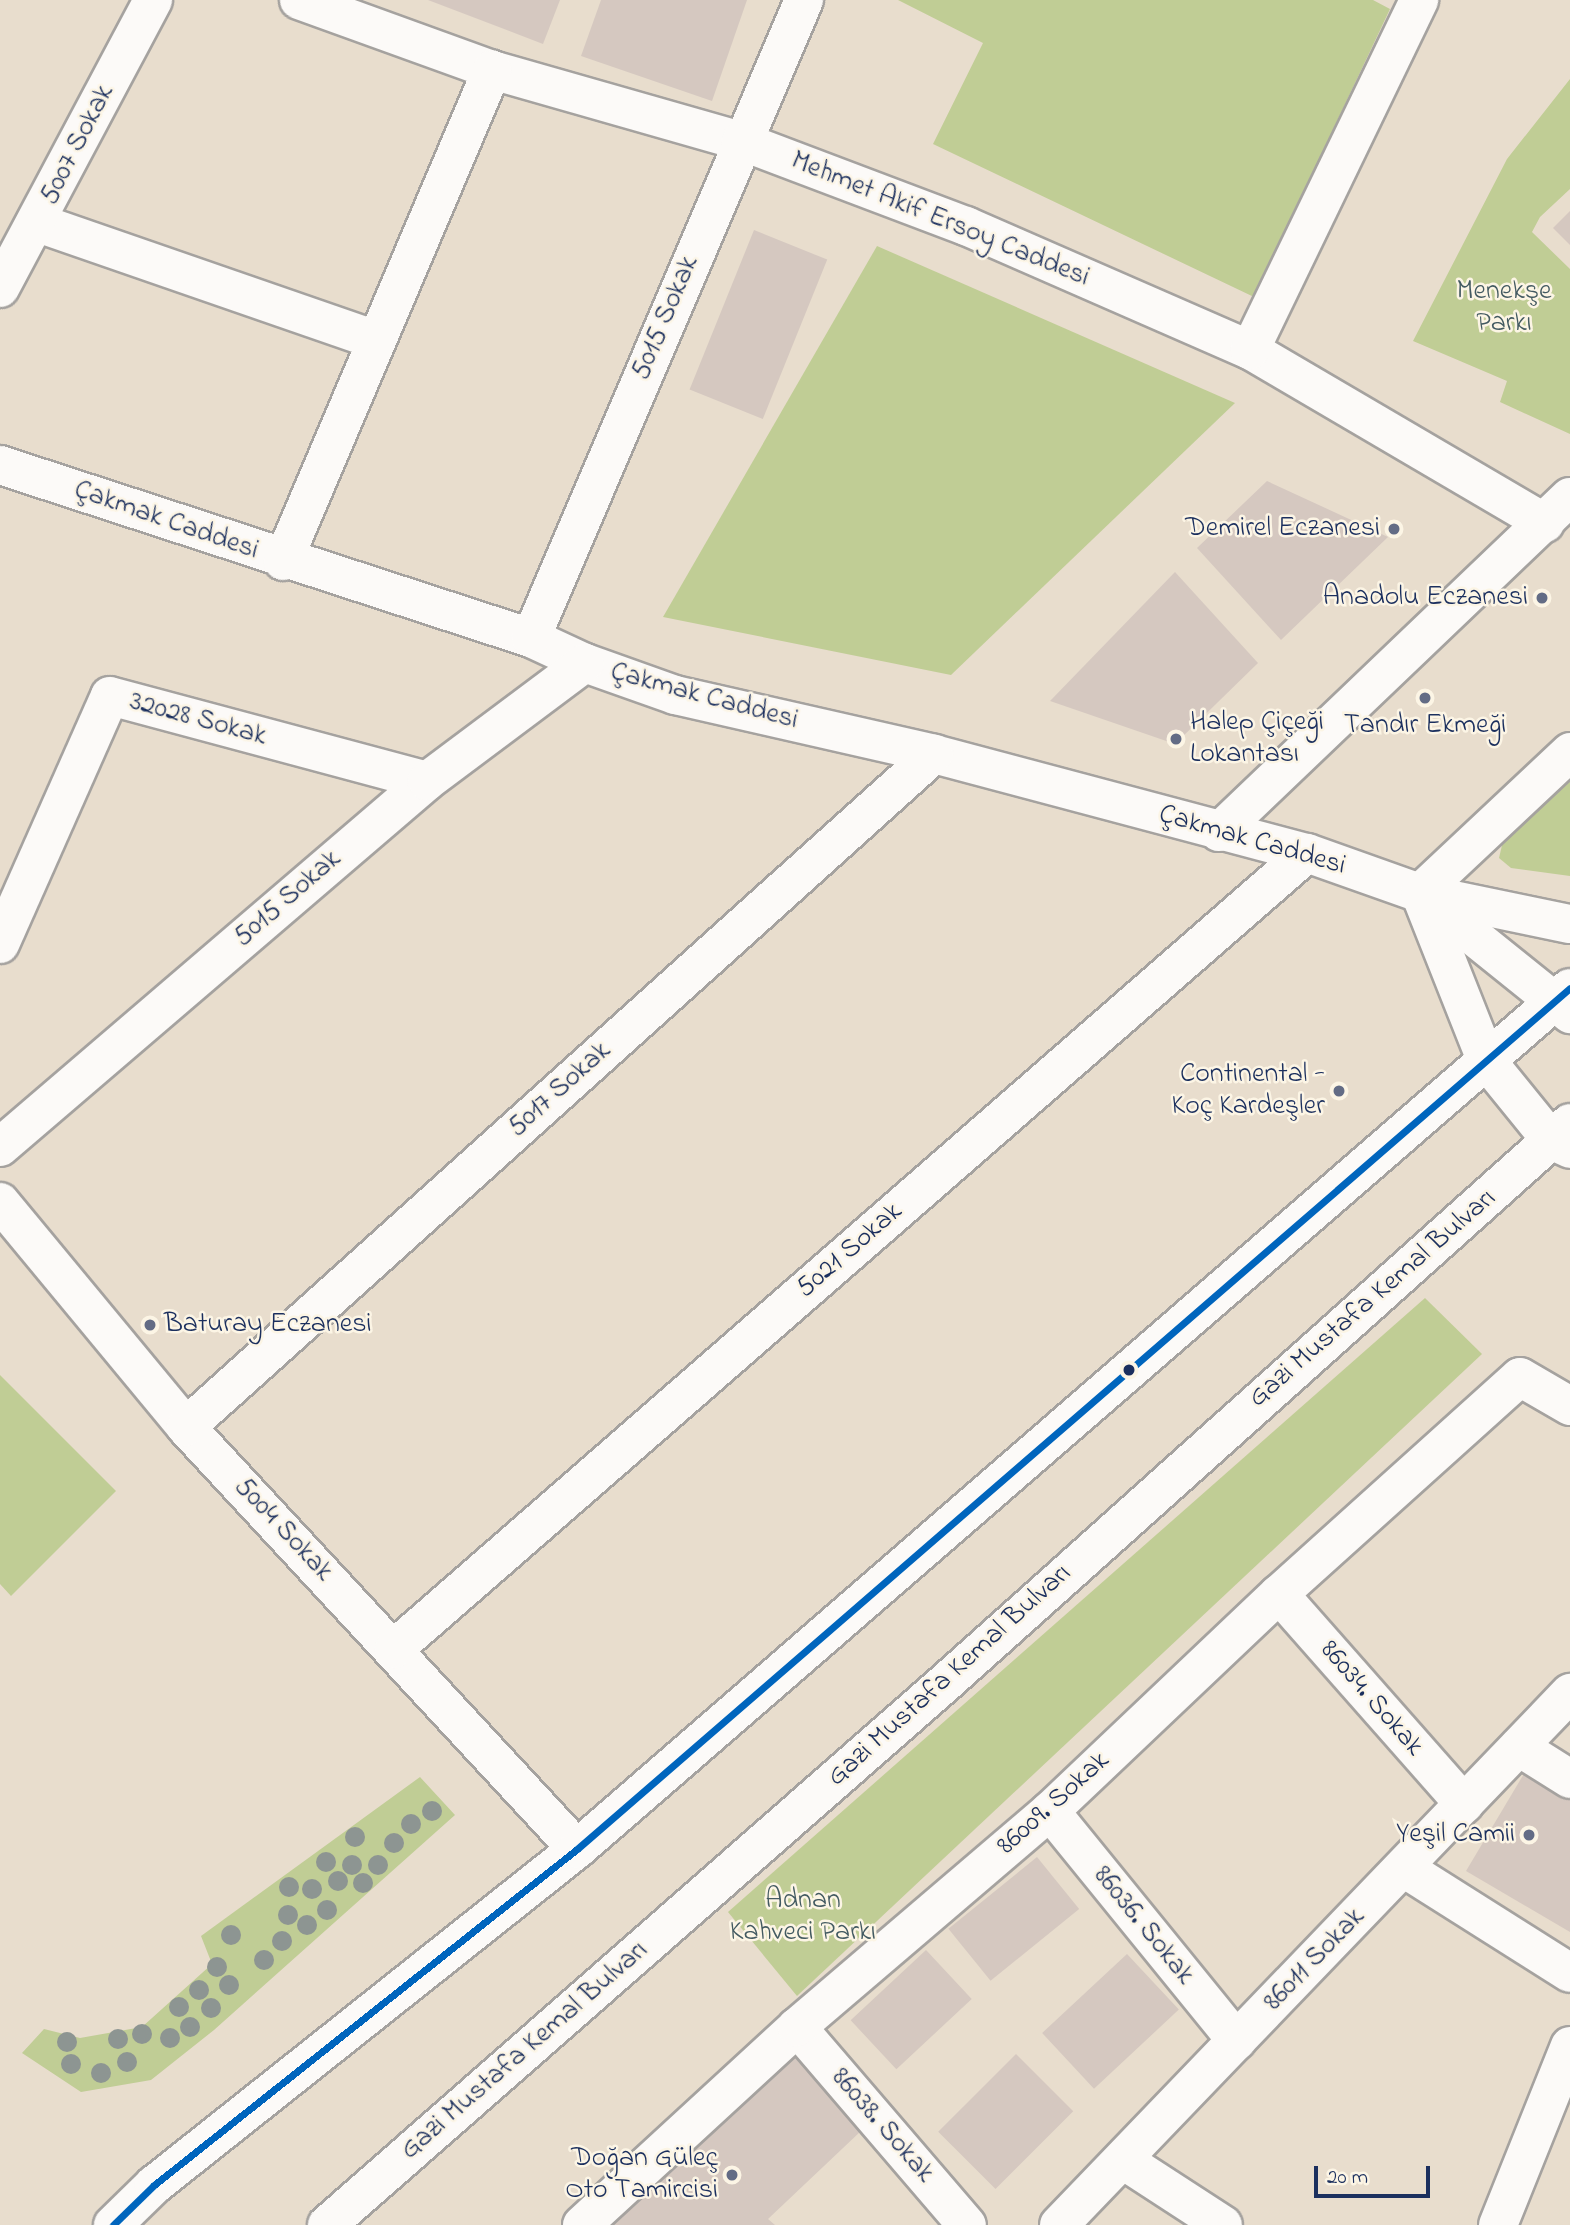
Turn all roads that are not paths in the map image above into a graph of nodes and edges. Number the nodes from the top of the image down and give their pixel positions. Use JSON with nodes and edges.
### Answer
{"nodes":[{"id":1,"x":153,"y":0,"type":"edge"},
{"id":2,"x":299,"y":0,"type":"edge"},
{"id":3,"x":804,"y":0,"type":"edge"},
{"id":4,"x":1419,"y":0,"type":"edge"},
{"id":5,"x":492,"y":70,"type":"junction"},
{"id":6,"x":741,"y":141,"type":"junction"},
{"id":7,"x":37,"y":223,"type":"junction"},
{"id":8,"x":0,"y":288,"type":"edge"},
{"id":9,"x":375,"y":340,"type":"junction"},
{"id":10,"x":1250,"y":350,"type":"junction"},
{"id":11,"x":0,"y":465,"type":"edge"},
{"id":12,"x":1557,"y":510,"type":"edge"},
{"id":13,"x":283,"y":561,"type":"junction"},
{"id":14,"x":531,"y":638,"type":"junction"},
{"id":15,"x":585,"y":663,"type":"junction"},
{"id":16,"x":1570,"y":752,"type":"edge"},
{"id":17,"x":934,"y":754,"type":"junction"},
{"id":18,"x":427,"y":781,"type":"junction"},
{"id":19,"x":1219,"y":832,"type":"junction"},
{"id":20,"x":1307,"y":853,"type":"junction"},
{"id":21,"x":1420,"y":893,"type":"junction"},
{"id":22,"x":1570,"y":924,"type":"edge"},
{"id":23,"x":0,"y":944,"type":"edge"},
{"id":24,"x":1566,"y":1000,"type":"edge"},
{"id":25,"x":1486,"y":1060,"type":"junction"},
{"id":26,"x":1564,"y":1137,"type":"edge"},
{"id":27,"x":0,"y":1146,"type":"edge"},
{"id":28,"x":0,"y":1202,"type":"edge"},
{"id":29,"x":1570,"y":1406,"type":"edge"},
{"id":30,"x":186,"y":1426,"type":"junction"},
{"id":31,"x":1279,"y":1594,"type":"junction"},
{"id":32,"x":394,"y":1649,"type":"junction"},
{"id":33,"x":1570,"y":1693,"type":"edge"},
{"id":34,"x":1519,"y":1747,"type":"junction"},
{"id":35,"x":1570,"y":1779,"type":"edge"},
{"id":36,"x":1464,"y":1804,"type":"junction"},
{"id":37,"x":1050,"y":1811,"type":"junction"},
{"id":38,"x":576,"y":1849,"type":"junction"},
{"id":39,"x":1404,"y":1868,"type":"junction"},
{"id":40,"x":1570,"y":1973,"type":"edge"},
{"id":41,"x":797,"y":2027,"type":"junction"},
{"id":42,"x":1237,"y":2041,"type":"junction"},
{"id":43,"x":1570,"y":2046,"type":"edge"},
{"id":44,"x":1123,"y":2160,"type":"junction"},
{"id":45,"x":113,"y":2225,"type":"edge"},
{"id":46,"x":327,"y":2225,"type":"edge"},
{"id":47,"x":582,"y":2225,"type":"edge"},
{"id":48,"x":967,"y":2225,"type":"edge"},
{"id":49,"x":1059,"y":2225,"type":"edge"},
{"id":50,"x":1223,"y":2225,"type":"edge"},
{"id":51,"x":1497,"y":2225,"type":"edge"}],
"edges":[{"from":1,"to":7,"type":"main road","name":"5007 Sokak"},
{"from":2,"to":5,"type":"main road","name":"Mehmet Akif Ersoy Caddesi"},
{"from":3,"to":6,"type":"main road","name":"5015 Sokak"},
{"from":4,"to":10,"type":"main road"},
{"from":5,"to":6,"type":"main road","name":"Mehmet Akif Ersoy Caddesi"},
{"from":5,"to":9,"type":"main road"},
{"from":6,"to":10,"type":"main road","name":"Mehmet Akif Ersoy Caddesi"},
{"from":6,"to":14,"type":"main road","name":"5015 Sokak"},
{"from":7,"to":8,"type":"main road","name":"5007 Sokak"},
{"from":7,"to":9,"type":"main road"},
{"from":9,"to":13,"type":"main road"},
{"from":10,"to":12,"type":"main road","name":"Mehmet Akif Ersoy Caddesi"},
{"from":11,"to":13,"type":"main road","name":"Çakmak Caddesi"},
{"from":12,"to":19,"type":"main road"},
{"from":13,"to":14,"type":"main road","name":"Çakmak Caddesi"},
{"from":14,"to":15,"type":"main road","name":"Çakmak Caddesi"},
{"from":15,"to":17,"type":"main road","name":"Çakmak Caddesi"},
{"from":15,"to":18,"type":"main road","name":"5015 Sokak"},
{"from":16,"to":21,"type":"main road"},
{"from":17,"to":19,"type":"main road","name":"Çakmak Caddesi"},
{"from":17,"to":30,"type":"main road","name":"5017 Sokak"},
{"from":18,"to":23,"type":"main road","name":"32028 Sokak"},
{"from":18,"to":27,"type":"main road","name":"5015 Sokak"},
{"from":19,"to":20,"type":"main road","name":"Çakmak Caddesi"},
{"from":20,"to":21,"type":"main road","name":"Çakmak Caddesi"},
{"from":20,"to":32,"type":"main road","name":"5021 Sokak"},
{"from":21,"to":22,"type":"main road"},
{"from":21,"to":24,"type":"main road"},
{"from":21,"to":25,"type":"main road"},
{"from":24,"to":25,"type":"main road"},
{"from":25,"to":26,"type":"main road"},
{"from":25,"to":38,"type":"main road"},
{"from":26,"to":46,"type":"main road","name":"Gazi Mustafa Kemal Bulvarı"},
{"from":28,"to":30,"type":"main road","name":"5004 Sokak"},
{"from":29,"to":31,"type":"main road","name":"86009. Sokak"},
{"from":30,"to":32,"type":"main road","name":"5004 Sokak"},
{"from":31,"to":36,"type":"main road","name":"86034. Sokak"},
{"from":31,"to":37,"type":"main road","name":"86009. Sokak"},
{"from":32,"to":38,"type":"main road","name":"5004 Sokak"},
{"from":33,"to":34,"type":"main road","name":"86011 Sokak"},
{"from":34,"to":35,"type":"main road"},
{"from":34,"to":36,"type":"main road","name":"86011 Sokak"},
{"from":36,"to":39,"type":"main road","name":"86011 Sokak"},
{"from":37,"to":41,"type":"main road","name":"86009. Sokak"},
{"from":37,"to":42,"type":"main road","name":"86036. Sokak"},
{"from":38,"to":45,"type":"main road"},
{"from":39,"to":40,"type":"main road"},
{"from":39,"to":42,"type":"main road","name":"86011 Sokak"},
{"from":41,"to":47,"type":"main road","name":"86009. Sokak"},
{"from":41,"to":48,"type":"main road","name":"86038. Sokak"},
{"from":42,"to":44,"type":"main road","name":"86011 Sokak"},
{"from":43,"to":51,"type":"main road"},
{"from":44,"to":49,"type":"main road","name":"86011 Sokak"},
{"from":44,"to":50,"type":"main road"}]}
